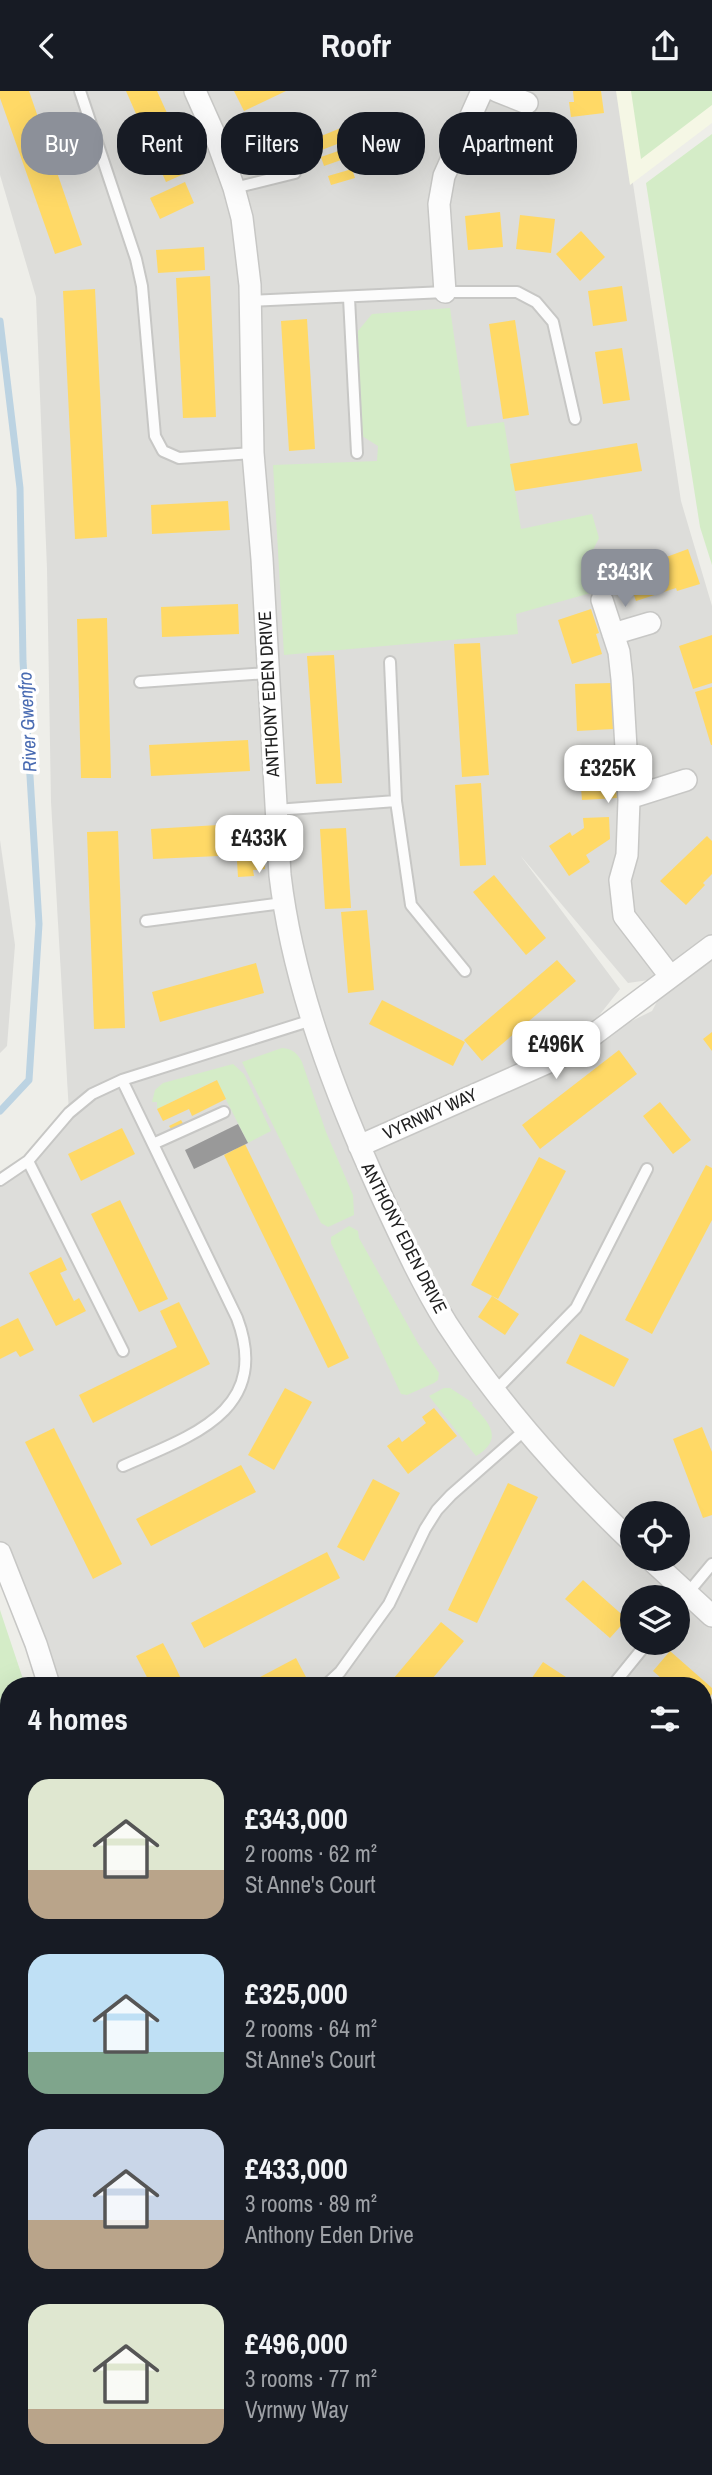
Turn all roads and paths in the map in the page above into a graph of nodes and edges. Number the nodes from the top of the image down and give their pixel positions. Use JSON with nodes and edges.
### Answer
{"nodes":[{"id":1,"x":80,"y":91,"type":"edge"},
{"id":2,"x":195,"y":91,"type":"edge"},
{"id":3,"x":482,"y":91,"type":"edge"},
{"id":4,"x":497,"y":91,"type":"edge"},
{"id":5,"x":527,"y":103,"type":"dead end"},
{"id":6,"x":287,"y":175,"type":"edge"},
{"id":7,"x":234,"y":188,"type":"junction"},
{"id":8,"x":445,"y":292,"type":"junction"},
{"id":9,"x":349,"y":298,"type":"junction"},
{"id":10,"x":251,"y":301,"type":"junction"},
{"id":11,"x":575,"y":419,"type":"dead end"},
{"id":12,"x":253,"y":453,"type":"junction"},
{"id":13,"x":357,"y":453,"type":"dead end"},
{"id":14,"x":602,"y":600,"type":"dead end"},
{"id":15,"x":650,"y":623,"type":"dead end"},
{"id":16,"x":613,"y":634,"type":"junction"},
{"id":17,"x":390,"y":662,"type":"dead end"},
{"id":18,"x":267,"y":673,"type":"junction"},
{"id":19,"x":140,"y":682,"type":"dead end"},
{"id":20,"x":686,"y":780,"type":"dead end"},
{"id":21,"x":629,"y":798,"type":"junction"},
{"id":22,"x":396,"y":801,"type":"junction"},
{"id":23,"x":276,"y":810,"type":"junction"},
{"id":24,"x":283,"y":903,"type":"junction"},
{"id":25,"x":146,"y":921,"type":"dead end"},
{"id":26,"x":712,"y":946,"type":"edge"},
{"id":27,"x":465,"y":971,"type":"dead end"},
{"id":28,"x":670,"y":976,"type":"junction"},
{"id":29,"x":312,"y":1020,"type":"junction"},
{"id":30,"x":122,"y":1080,"type":"junction"},
{"id":31,"x":224,"y":1112,"type":"dead end"},
{"id":32,"x":153,"y":1144,"type":"junction"},
{"id":33,"x":359,"y":1146,"type":"junction"},
{"id":34,"x":28,"y":1161,"type":"junction"},
{"id":35,"x":647,"y":1169,"type":"dead end"},
{"id":36,"x":0,"y":1180,"type":"edge"},
{"id":37,"x":123,"y":1351,"type":"dead end"},
{"id":38,"x":496,"y":1390,"type":"junction"},
{"id":39,"x":527,"y":1429,"type":"junction"},
{"id":40,"x":122,"y":1467,"type":"dead end"},
{"id":41,"x":620,"y":1530,"type":"edge"},
{"id":42,"x":0,"y":1553,"type":"edge"},
{"id":43,"x":712,"y":1564,"type":"edge"},
{"id":44,"x":659,"y":1571,"type":"edge"},
{"id":45,"x":670,"y":1585,"type":"edge"},
{"id":46,"x":690,"y":1590,"type":"edge"},
{"id":47,"x":690,"y":1604,"type":"edge"},
{"id":48,"x":712,"y":1616,"type":"edge"},
{"id":49,"x":637,"y":1655,"type":"edge"},
{"id":50,"x":46,"y":1677,"type":"edge"},
{"id":51,"x":335,"y":1677,"type":"edge"},
{"id":52,"x":619,"y":1677,"type":"edge"}],
"edges":[{"from":1,"to":12,"type":"lane"},
{"from":2,"to":7,"type":"street","name":"ANTHONY EDEN DRIVE"},
{"from":3,"to":8,"type":"street"},
{"from":4,"to":5,"type":"street"},
{"from":6,"to":7,"type":"lane"},
{"from":7,"to":10,"type":"street","name":"ANTHONY EDEN DRIVE"},
{"from":8,"to":9,"type":"lane"},
{"from":8,"to":11,"type":"lane"},
{"from":9,"to":10,"type":"lane"},
{"from":9,"to":13,"type":"lane"},
{"from":10,"to":12,"type":"street","name":"ANTHONY EDEN DRIVE"},
{"from":12,"to":18,"type":"street","name":"ANTHONY EDEN DRIVE"},
{"from":14,"to":16,"type":"street"},
{"from":15,"to":16,"type":"street"},
{"from":16,"to":21,"type":"street"},
{"from":17,"to":22,"type":"lane"},
{"from":18,"to":19,"type":"lane"},
{"from":18,"to":23,"type":"street","name":"ANTHONY EDEN DRIVE"},
{"from":20,"to":21,"type":"street"},
{"from":21,"to":28,"type":"street"},
{"from":22,"to":23,"type":"lane"},
{"from":22,"to":27,"type":"lane"},
{"from":23,"to":24,"type":"street","name":"ANTHONY EDEN DRIVE"},
{"from":24,"to":25,"type":"lane"},
{"from":24,"to":29,"type":"street","name":"ANTHONY EDEN DRIVE"},
{"from":26,"to":28,"type":"street","name":"VYRNWY WAY"},
{"from":28,"to":33,"type":"street","name":"VYRNWY WAY"},
{"from":29,"to":30,"type":"lane"},
{"from":29,"to":33,"type":"street","name":"ANTHONY EDEN DRIVE"},
{"from":30,"to":32,"type":"lane"},
{"from":30,"to":34,"type":"lane"},
{"from":31,"to":32,"type":"lane"},
{"from":32,"to":40,"type":"lane"},
{"from":33,"to":38,"type":"street","name":"ANTHONY EDEN DRIVE"},
{"from":34,"to":36,"type":"lane"},
{"from":34,"to":37,"type":"lane"},
{"from":35,"to":38,"type":"lane"},
{"from":38,"to":39,"type":"street","name":"ANTHONY EDEN DRIVE"},
{"from":39,"to":41,"type":"street","name":"ANTHONY EDEN DRIVE"},
{"from":39,"to":51,"type":"lane"},
{"from":42,"to":50,"type":"street"},
{"from":43,"to":46,"type":"lane"},
{"from":44,"to":45,"type":"street"},
{"from":47,"to":48,"type":"street"},
{"from":49,"to":52,"type":"lane"}]}
